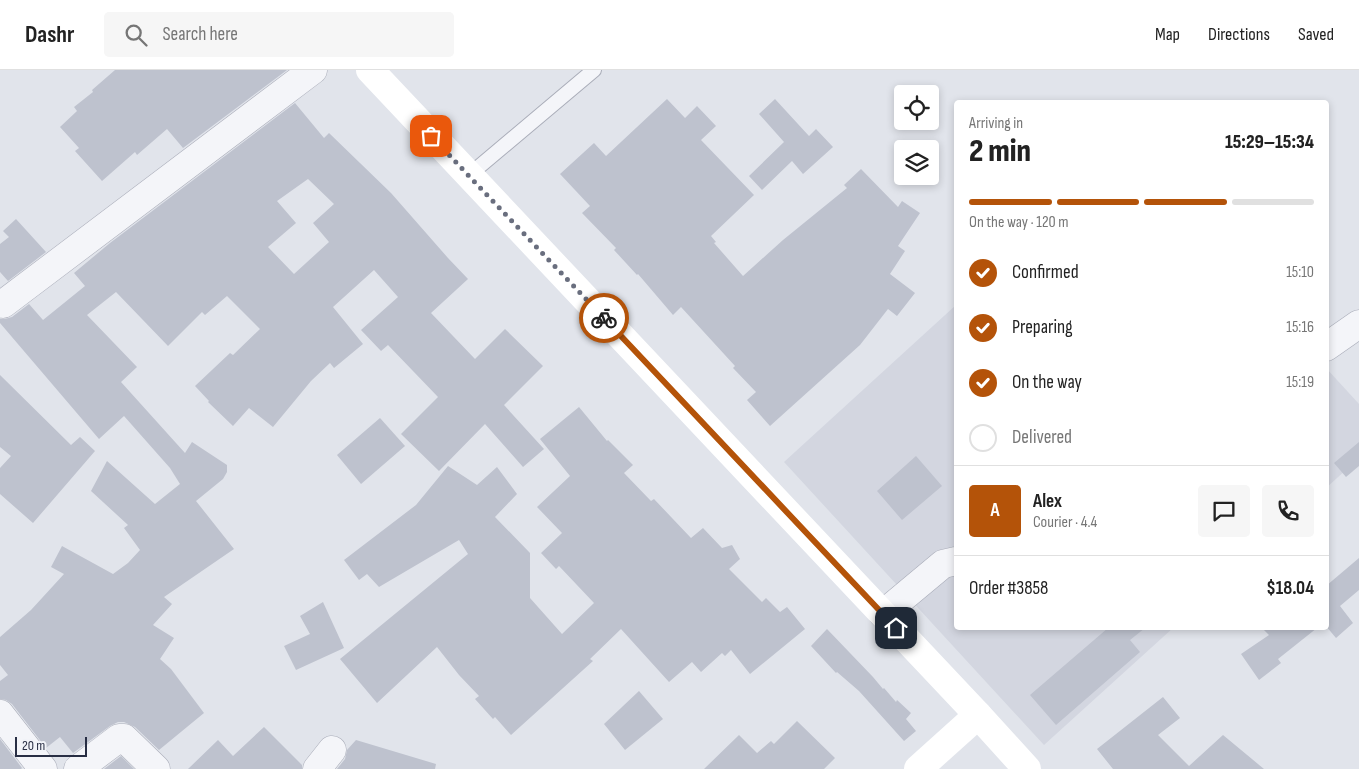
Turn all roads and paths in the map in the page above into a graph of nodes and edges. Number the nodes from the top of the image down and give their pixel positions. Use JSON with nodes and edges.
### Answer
{"nodes":[{"id":1,"x":313,"y":70,"type":"edge"},
{"id":2,"x":370,"y":70,"type":"edge"},
{"id":3,"x":594,"y":70,"type":"edge"},
{"id":4,"x":468,"y":176,"type":"junction"},
{"id":5,"x":3,"y":304,"type":"dead end"},
{"id":6,"x":954,"y":561,"type":"edge"},
{"id":7,"x":883,"y":614,"type":"junction"},
{"id":8,"x":0,"y":714,"type":"edge"},
{"id":9,"x":978,"y":715,"type":"junction"},
{"id":10,"x":43,"y":769,"type":"edge"},
{"id":11,"x":78,"y":769,"type":"edge"},
{"id":12,"x":156,"y":769,"type":"edge"},
{"id":13,"x":918,"y":769,"type":"edge"},
{"id":14,"x":1027,"y":769,"type":"edge"}],
"edges":[{"from":1,"to":5,"type":"street"},
{"from":2,"to":4,"type":"main road"},
{"from":3,"to":4,"type":"lane"},
{"from":4,"to":7,"type":"main road"},
{"from":6,"to":7,"type":"street"},
{"from":7,"to":9,"type":"main road"},
{"from":8,"to":10,"type":"street"},
{"from":9,"to":13,"type":"main road"},
{"from":9,"to":14,"type":"main road"},
{"from":11,"to":12,"type":"street"}]}
